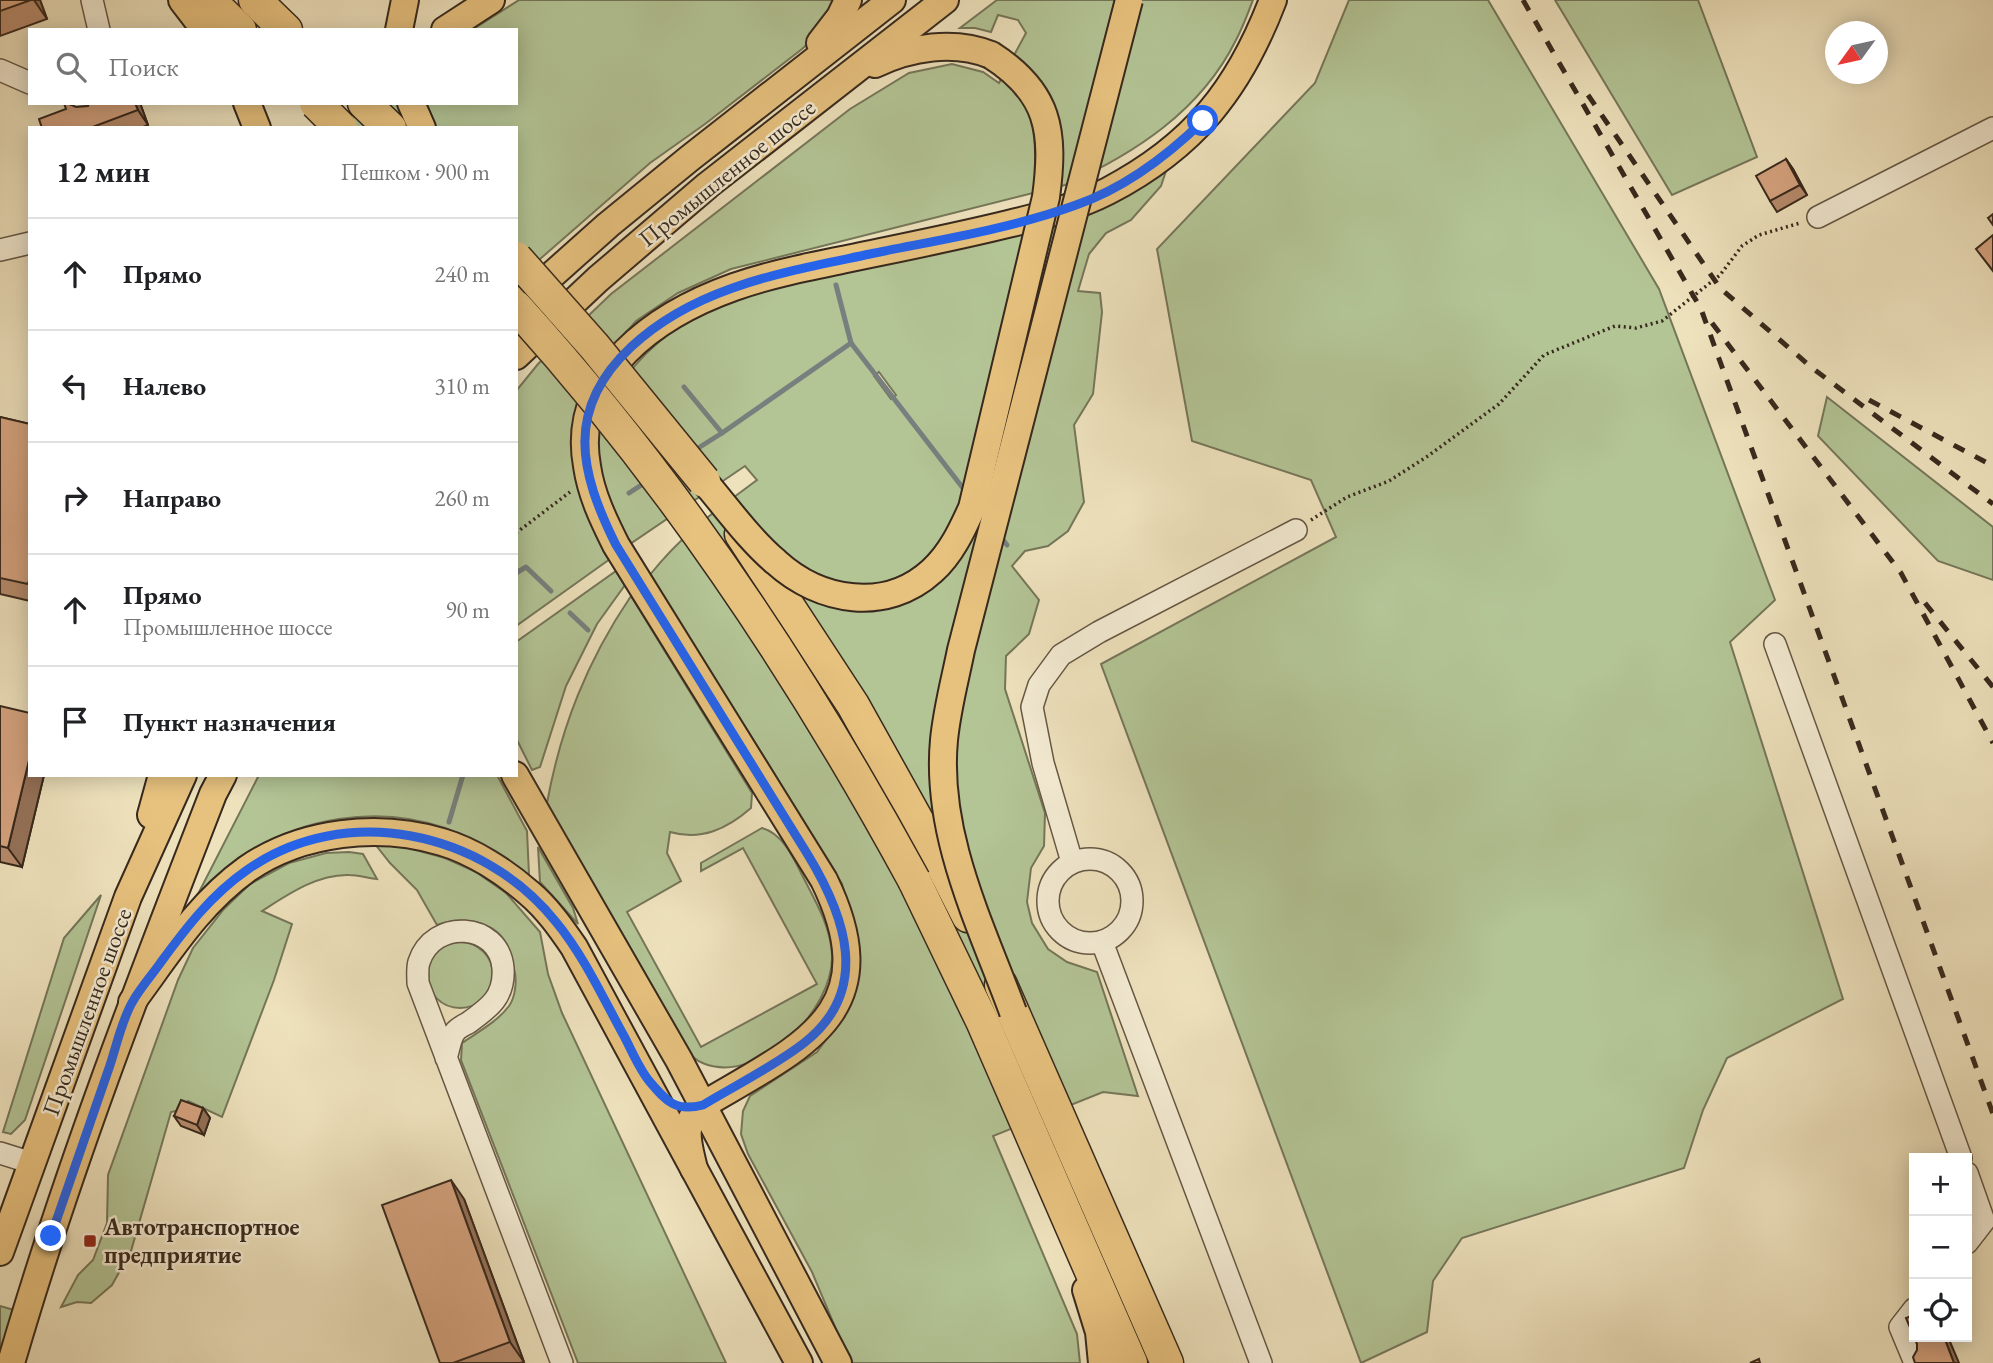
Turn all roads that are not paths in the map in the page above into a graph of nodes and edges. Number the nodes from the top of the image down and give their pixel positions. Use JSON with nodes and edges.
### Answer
{"nodes":[{"id":1,"x":92,"y":0,"type":"edge"},
{"id":2,"x":182,"y":0,"type":"edge"},
{"id":3,"x":209,"y":0,"type":"edge"},
{"id":4,"x":255,"y":0,"type":"edge"},
{"id":5,"x":405,"y":0,"type":"edge"},
{"id":6,"x":491,"y":0,"type":"edge"},
{"id":7,"x":848,"y":0,"type":"edge"},
{"id":8,"x":892,"y":0,"type":"edge"},
{"id":9,"x":945,"y":0,"type":"edge"},
{"id":10,"x":1129,"y":0,"type":"edge"},
{"id":11,"x":1273,"y":0,"type":"edge"},
{"id":12,"x":99,"y":28,"type":"edge"},
{"id":13,"x":203,"y":28,"type":"edge"},
{"id":14,"x":238,"y":28,"type":"edge"},
{"id":15,"x":284,"y":28,"type":"edge"},
{"id":16,"x":399,"y":28,"type":"edge"},
{"id":17,"x":448,"y":28,"type":"edge"},
{"id":18,"x":0,"y":70,"type":"edge"},
{"id":19,"x":845,"y":78,"type":"junction"},
{"id":20,"x":28,"y":82,"type":"edge"},
{"id":21,"x":775,"y":90,"type":"junction"},
{"id":22,"x":248,"y":105,"type":"edge"},
{"id":23,"x":318,"y":105,"type":"edge"},
{"id":24,"x":340,"y":105,"type":"edge"},
{"id":25,"x":366,"y":105,"type":"edge"},
{"id":26,"x":412,"y":105,"type":"edge"},
{"id":27,"x":256,"y":126,"type":"edge"},
{"id":28,"x":325,"y":126,"type":"edge"},
{"id":29,"x":339,"y":126,"type":"edge"},
{"id":30,"x":388,"y":126,"type":"edge"},
{"id":31,"x":421,"y":126,"type":"edge"},
{"id":32,"x":1993,"y":128,"type":"edge"},
{"id":33,"x":1818,"y":217,"type":"road end"},
{"id":34,"x":28,"y":243,"type":"edge"},
{"id":35,"x":0,"y":250,"type":"edge"},
{"id":36,"x":518,"y":255,"type":"edge"},
{"id":37,"x":518,"y":260,"type":"edge"},
{"id":38,"x":548,"y":283,"type":"junction"},
{"id":39,"x":518,"y":297,"type":"edge"},
{"id":40,"x":518,"y":306,"type":"edge"},
{"id":41,"x":518,"y":309,"type":"edge"},
{"id":42,"x":521,"y":353,"type":"edge"},
{"id":43,"x":704,"y":481,"type":"junction"},
{"id":44,"x":1296,"y":530,"type":"road end"},
{"id":45,"x":1774,"y":644,"type":"dead end"},
{"id":46,"x":161,"y":777,"type":"edge"},
{"id":47,"x":182,"y":777,"type":"edge"},
{"id":48,"x":222,"y":777,"type":"edge"},
{"id":49,"x":516,"y":777,"type":"edge"},
{"id":50,"x":1072,"y":862,"type":"junction"},
{"id":51,"x":128,"y":897,"type":"junction"},
{"id":52,"x":1102,"y":942,"type":"junction"},
{"id":53,"x":132,"y":1002,"type":"junction"},
{"id":54,"x":1013,"y":1012,"type":"junction"},
{"id":55,"x":446,"y":1058,"type":"junction"},
{"id":56,"x":679,"y":1060,"type":"junction"},
{"id":57,"x":648,"y":1080,"type":"junction"},
{"id":58,"x":744,"y":1080,"type":"junction"},
{"id":59,"x":703,"y":1105,"type":"junction"},
{"id":60,"x":727,"y":1150,"type":"junction"},
{"id":61,"x":0,"y":1153,"type":"edge"},
{"id":62,"x":1959,"y":1153,"type":"edge"},
{"id":63,"x":1042,"y":1159,"type":"junction"},
{"id":64,"x":32,"y":1163,"type":"junction"},
{"id":65,"x":694,"y":1169,"type":"junction"},
{"id":66,"x":1972,"y":1187,"type":"edge"},
{"id":67,"x":1972,"y":1237,"type":"edge"},
{"id":68,"x":0,"y":1252,"type":"edge"},
{"id":69,"x":1909,"y":1315,"type":"edge"},
{"id":70,"x":11,"y":1363,"type":"edge"},
{"id":71,"x":562,"y":1363,"type":"edge"},
{"id":72,"x":799,"y":1363,"type":"edge"},
{"id":73,"x":838,"y":1363,"type":"edge"},
{"id":74,"x":1102,"y":1363,"type":"edge"},
{"id":75,"x":1131,"y":1363,"type":"edge"},
{"id":76,"x":1167,"y":1363,"type":"edge"},
{"id":77,"x":1261,"y":1363,"type":"edge"},
{"id":78,"x":1914,"y":1363,"type":"edge"}],
"edges":[{"from":1,"to":12,"type":"street"},
{"from":2,"to":13,"type":"main road"},
{"from":3,"to":14,"type":"highway"},
{"from":4,"to":15,"type":"highway"},
{"from":5,"to":16,"type":"main road"},
{"from":6,"to":17,"type":"main road"},
{"from":7,"to":21,"type":"main road"},
{"from":8,"to":21,"type":"main road","name":"Промышленное шоссе"},
{"from":9,"to":19,"type":"main road","name":"Промышленное шоссе"},
{"from":10,"to":54,"type":"main road","bridge":true},
{"from":11,"to":58,"type":"main road"},
{"from":18,"to":20,"type":"street"},
{"from":19,"to":42,"type":"main road","name":"Промышленное шоссе"},
{"from":19,"to":43,"type":"main road","bridge":true},
{"from":21,"to":38,"type":"main road","name":"Промышленное шоссе"},
{"from":22,"to":27,"type":"main road"},
{"from":23,"to":29,"type":"highway","bridge":true},
{"from":24,"to":28,"type":"main road"},
{"from":25,"to":30,"type":"highway"},
{"from":26,"to":31,"type":"main road"},
{"from":32,"to":33,"type":"street"},
{"from":34,"to":35,"type":"street"},
{"from":36,"to":38,"type":"main road","bridge":true},
{"from":37,"to":38,"type":"highway","bridge":true},
{"from":38,"to":39,"type":"main road"},
{"from":38,"to":40,"type":"main road","name":"Промышленное шоссе"},
{"from":38,"to":43,"type":"highway","bridge":true},
{"from":41,"to":63,"type":"highway","bridge":true},
{"from":43,"to":54,"type":"highway","bridge":true},
{"from":44,"to":50,"type":"street"},
{"from":45,"to":62,"type":"street"},
{"from":46,"to":51,"type":"main road"},
{"from":47,"to":51,"type":"main road","name":"Промышленное шоссе"},
{"from":48,"to":53,"type":"main road","name":"Промышленное шоссе"},
{"from":49,"to":56,"type":"main road"},
{"from":50,"to":52,"type":"street"},
{"from":50,"to":52,"type":"street"},
{"from":51,"to":64,"type":"main road","name":"Промышленное шоссе"},
{"from":52,"to":77,"type":"street"},
{"from":53,"to":57,"type":"main road"},
{"from":53,"to":70,"type":"main road","name":"Промышленное шоссе"},
{"from":54,"to":76,"type":"highway"},
{"from":55,"to":55,"type":"street"},
{"from":55,"to":71,"type":"street"},
{"from":56,"to":58,"type":"main road"},
{"from":56,"to":59,"type":"main road"},
{"from":57,"to":59,"type":"main road"},
{"from":57,"to":65,"type":"main road"},
{"from":58,"to":59,"type":"main road"},
{"from":58,"to":60,"type":"main road"},
{"from":59,"to":60,"type":"main road"},
{"from":59,"to":65,"type":"main road"},
{"from":60,"to":73,"type":"main road"},
{"from":61,"to":64,"type":"street"},
{"from":63,"to":74,"type":"main road"},
{"from":63,"to":75,"type":"highway"},
{"from":64,"to":68,"type":"main road","name":"Промышленное шоссе"},
{"from":65,"to":72,"type":"main road"},
{"from":66,"to":67,"type":"street"},
{"from":69,"to":78,"type":"street"}]}
